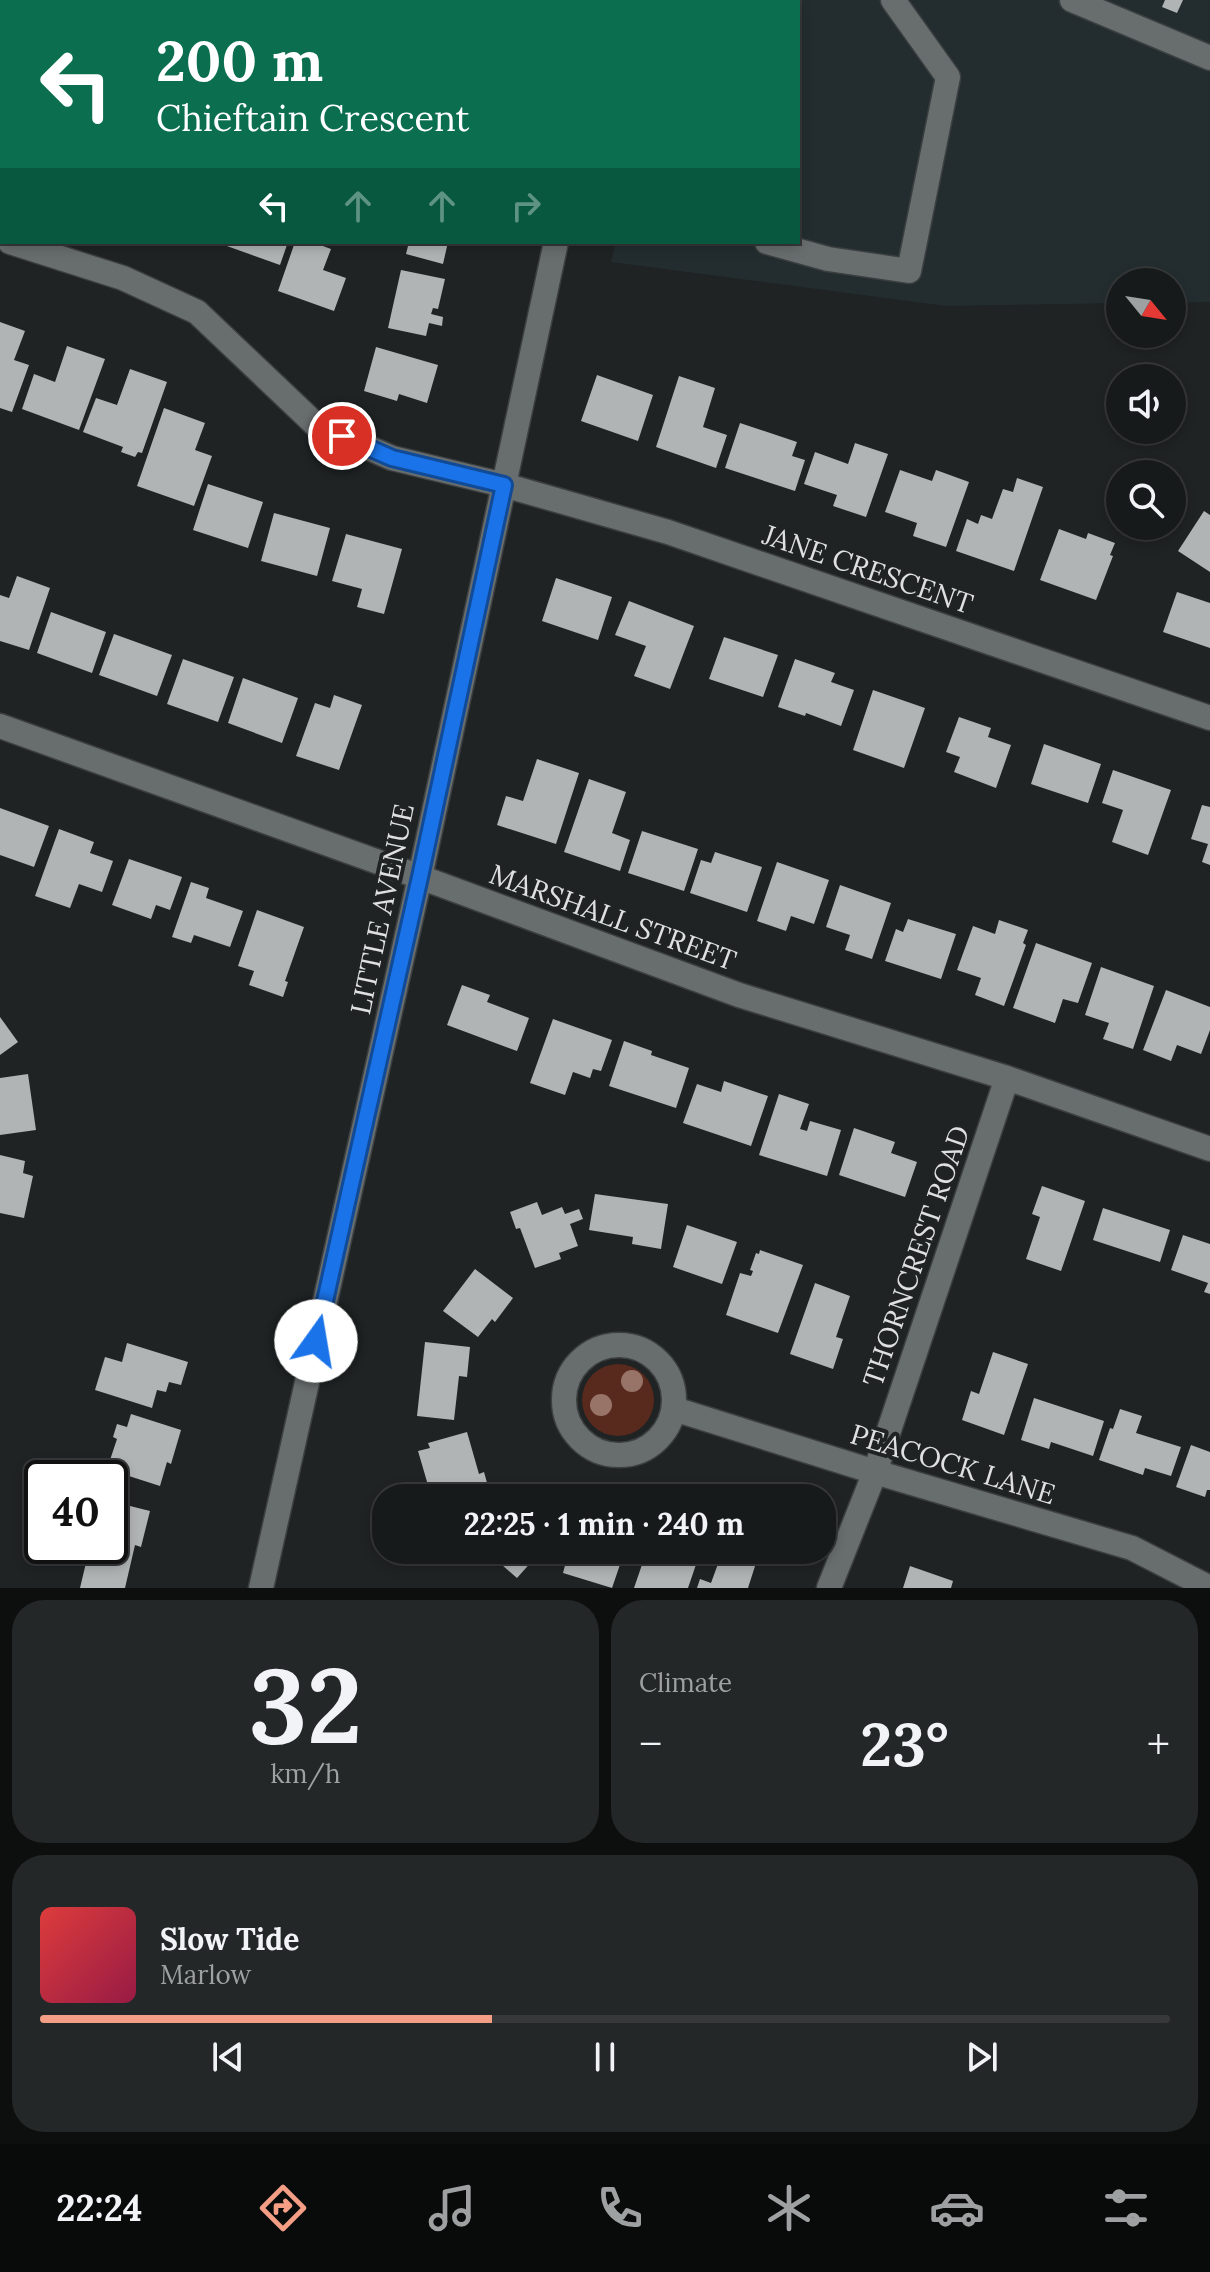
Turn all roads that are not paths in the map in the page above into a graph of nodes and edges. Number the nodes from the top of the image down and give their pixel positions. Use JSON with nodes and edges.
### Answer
{"nodes":[{"id":1,"x":893,"y":0,"type":"edge"},
{"id":2,"x":1072,"y":0,"type":"edge"},
{"id":3,"x":1210,"y":58,"type":"edge"},
{"id":4,"x":16,"y":244,"type":"edge"},
{"id":5,"x":556,"y":244,"type":"edge"},
{"id":6,"x":774,"y":244,"type":"edge"},
{"id":7,"x":504,"y":485,"type":"junction"},
{"id":8,"x":1210,"y":718,"type":"edge"},
{"id":9,"x":0,"y":726,"type":"edge"},
{"id":10,"x":420,"y":877,"type":"junction"},
{"id":11,"x":1007,"y":1078,"type":"junction"},
{"id":12,"x":1210,"y":1149,"type":"edge"},
{"id":13,"x":674,"y":1409,"type":"junction"},
{"id":14,"x":875,"y":1472,"type":"junction"},
{"id":15,"x":261,"y":1588,"type":"edge"},
{"id":16,"x":829,"y":1588,"type":"edge"},
{"id":17,"x":1210,"y":1588,"type":"edge"}],
"edges":[{"from":1,"to":6,"type":"street"},
{"from":2,"to":3,"type":"street"},
{"from":4,"to":7,"type":"street","name":"JANE CRESCENT"},
{"from":5,"to":7,"type":"street","name":"LITTLE AVENUE"},
{"from":7,"to":8,"type":"street","name":"JANE CRESCENT"},
{"from":7,"to":10,"type":"street","name":"LITTLE AVENUE"},
{"from":9,"to":10,"type":"street","name":"MARSHALL STREET"},
{"from":10,"to":11,"type":"street","name":"MARSHALL STREET"},
{"from":10,"to":15,"type":"street","name":"LITTLE AVENUE"},
{"from":11,"to":12,"type":"street","name":"MARSHALL STREET"},
{"from":11,"to":14,"type":"street","name":"THORNCREST ROAD"},
{"from":13,"to":13,"type":"street"},
{"from":13,"to":14,"type":"street","name":"PEACOCK LANE"},
{"from":14,"to":16,"type":"street","name":"THORNCREST ROAD"},
{"from":14,"to":17,"type":"street","name":"PEACOCK LANE"}]}
